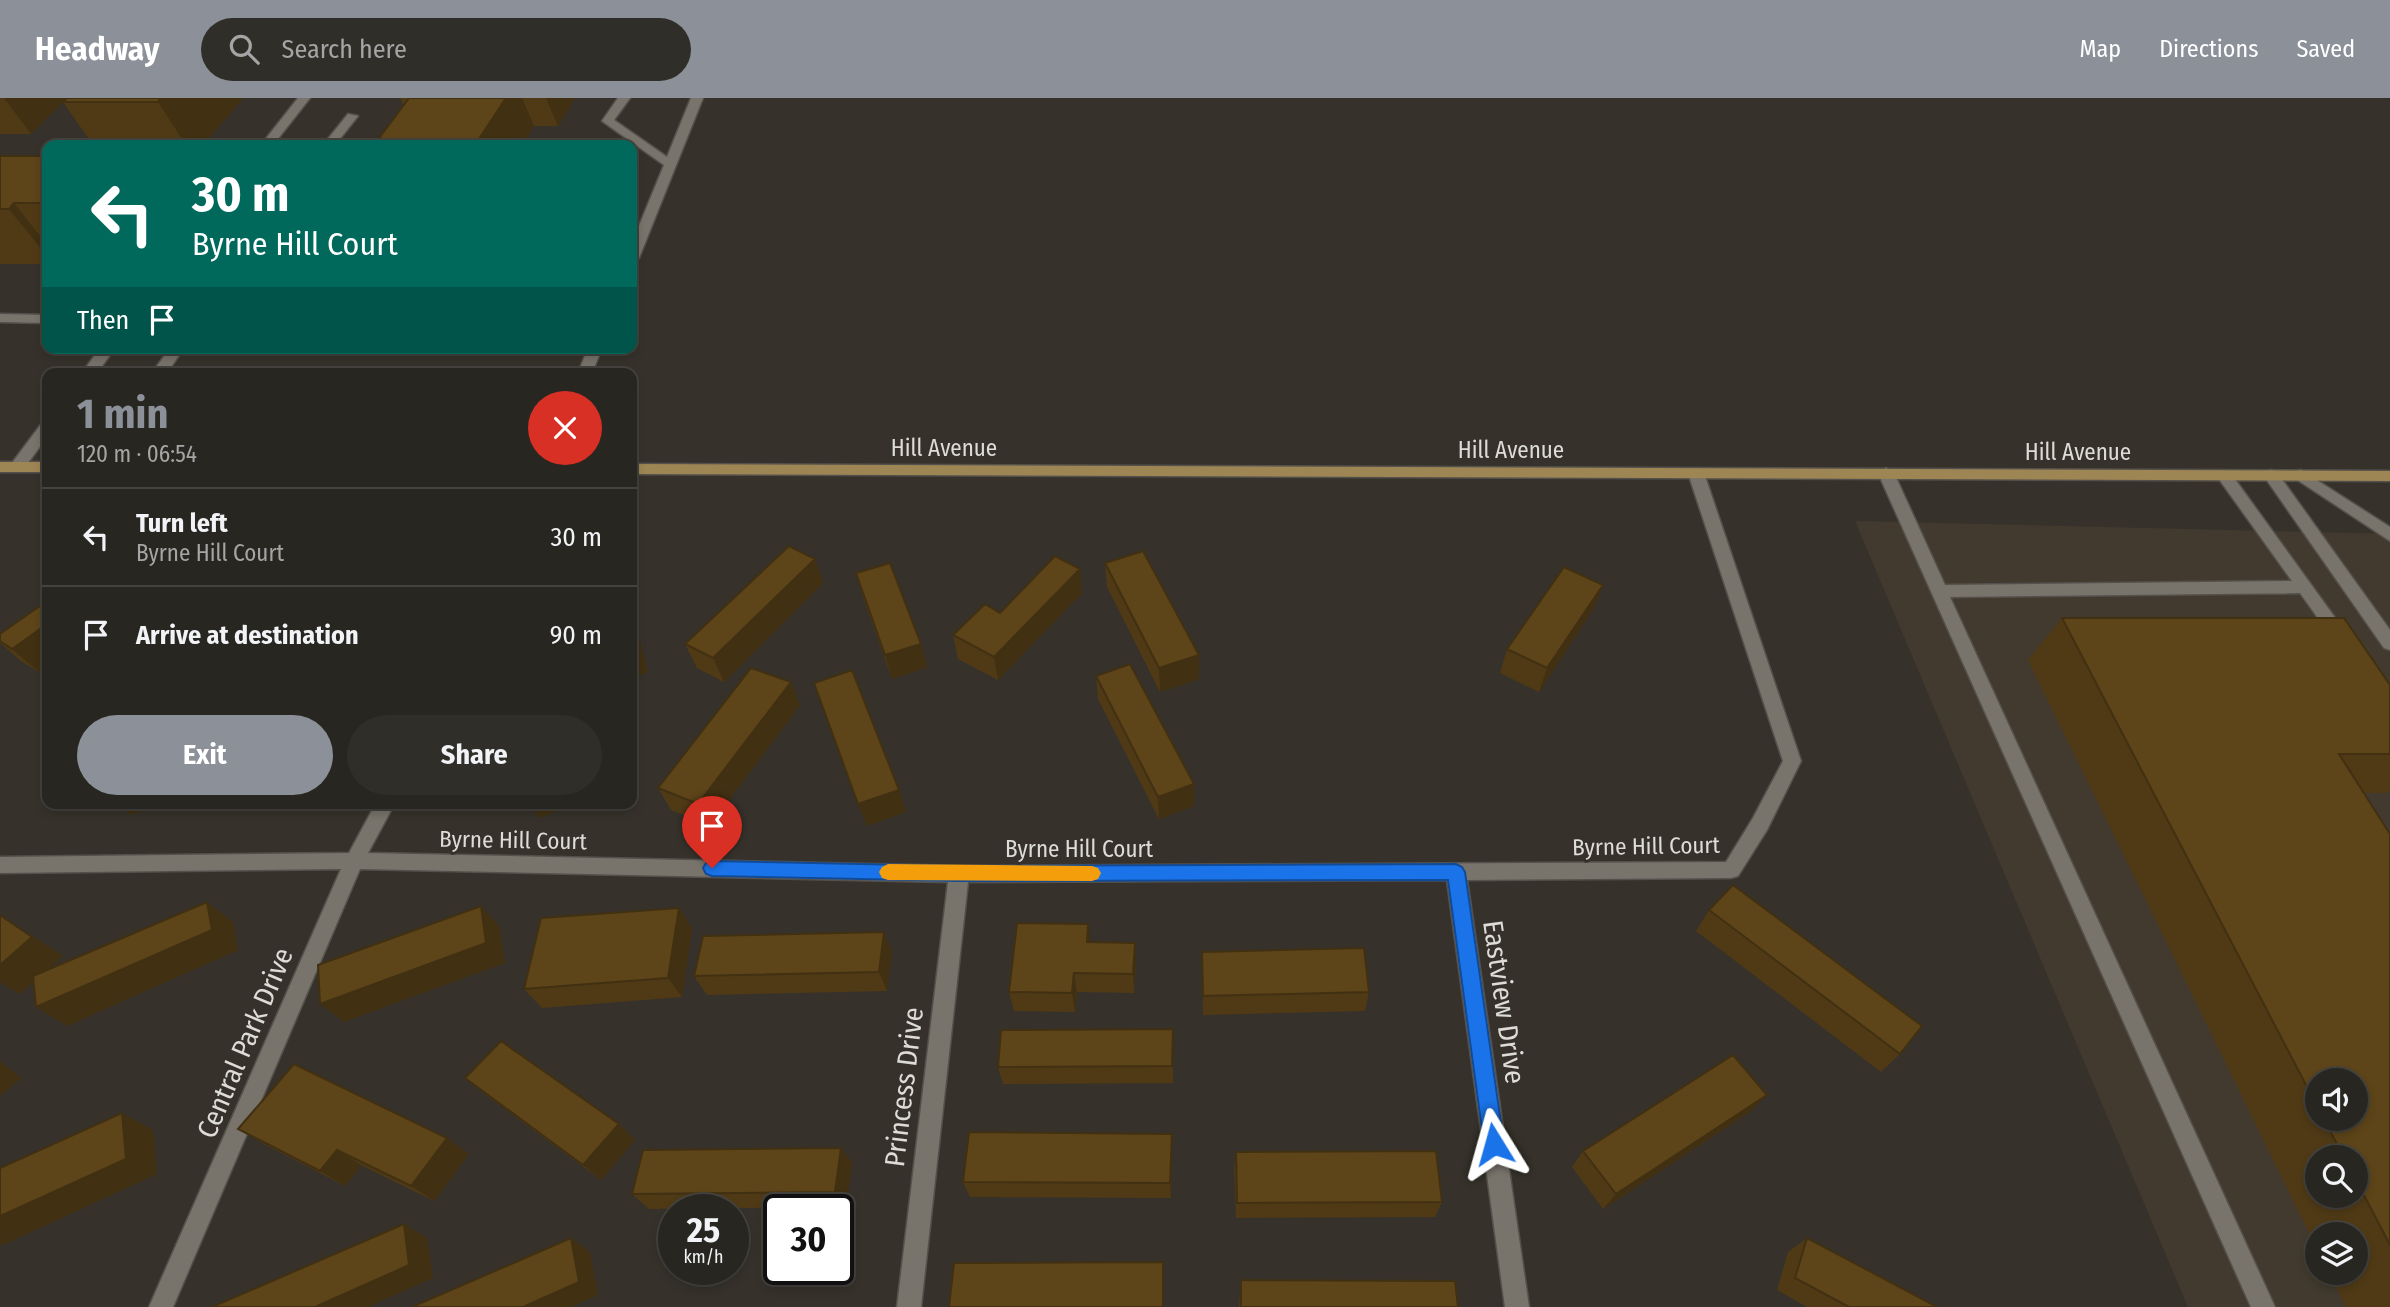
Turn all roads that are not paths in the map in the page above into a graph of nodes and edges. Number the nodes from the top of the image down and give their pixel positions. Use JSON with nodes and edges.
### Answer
{"nodes":[{"id":1,"x":304,"y":98,"type":"edge"},
{"id":2,"x":624,"y":98,"type":"edge"},
{"id":3,"x":697,"y":98,"type":"edge"},
{"id":4,"x":352,"y":116,"type":"dead end"},
{"id":5,"x":271,"y":140,"type":"edge"},
{"id":6,"x":333,"y":140,"type":"edge"},
{"id":7,"x":635,"y":140,"type":"edge"},
{"id":8,"x":637,"y":141,"type":"edge"},
{"id":9,"x":670,"y":164,"type":"junction"},
{"id":10,"x":637,"y":246,"type":"edge"},
{"id":11,"x":0,"y":318,"type":"edge"},
{"id":12,"x":42,"y":318,"type":"edge"},
{"id":13,"x":103,"y":354,"type":"edge"},
{"id":14,"x":93,"y":368,"type":"edge"},
{"id":15,"x":42,"y":434,"type":"edge"},
{"id":16,"x":0,"y":467,"type":"edge"},
{"id":17,"x":17,"y":467,"type":"junction"},
{"id":18,"x":42,"y":467,"type":"edge"},
{"id":19,"x":637,"y":469,"type":"edge"},
{"id":20,"x":1696,"y":473,"type":"junction"},
{"id":21,"x":1886,"y":473,"type":"junction"},
{"id":22,"x":2224,"y":475,"type":"junction"},
{"id":23,"x":2271,"y":475,"type":"junction"},
{"id":24,"x":2301,"y":475,"type":"junction"},
{"id":25,"x":2390,"y":476,"type":"edge"},
{"id":26,"x":2390,"y":535,"type":"edge"},
{"id":27,"x":2305,"y":587,"type":"junction"},
{"id":28,"x":1939,"y":591,"type":"junction"},
{"id":29,"x":2390,"y":643,"type":"edge"},
{"id":30,"x":2352,"y":651,"type":"edge"},
{"id":31,"x":383,"y":809,"type":"edge"},
{"id":32,"x":354,"y":861,"type":"junction"},
{"id":33,"x":0,"y":865,"type":"edge"},
{"id":34,"x":1456,"y":872,"type":"junction"},
{"id":35,"x":959,"y":874,"type":"junction"},
{"id":36,"x":161,"y":1307,"type":"edge"},
{"id":37,"x":909,"y":1307,"type":"edge"},
{"id":38,"x":1517,"y":1307,"type":"edge"},
{"id":39,"x":2263,"y":1307,"type":"edge"}],
"edges":[{"from":1,"to":5,"type":"street"},
{"from":2,"to":7,"type":"street"},
{"from":3,"to":9,"type":"street"},
{"from":4,"to":6,"type":"street"},
{"from":8,"to":9,"type":"street"},
{"from":9,"to":10,"type":"street"},
{"from":11,"to":12,"type":"street"},
{"from":13,"to":14,"type":"street"},
{"from":15,"to":17,"type":"street"},
{"from":16,"to":17,"type":"main road"},
{"from":17,"to":18,"type":"main road"},
{"from":19,"to":20,"type":"main road","name":"Hill Avenue"},
{"from":20,"to":21,"type":"main road","name":"Hill Avenue"},
{"from":20,"to":34,"type":"street","name":"Byrne Hill Court"},
{"from":21,"to":22,"type":"main road","name":"Hill Avenue"},
{"from":21,"to":28,"type":"street"},
{"from":22,"to":23,"type":"main road","name":"Hill Avenue"},
{"from":22,"to":27,"type":"street"},
{"from":23,"to":24,"type":"main road","name":"Hill Avenue"},
{"from":23,"to":29,"type":"street"},
{"from":24,"to":25,"type":"main road","name":"Hill Avenue"},
{"from":24,"to":26,"type":"street"},
{"from":27,"to":28,"type":"street"},
{"from":27,"to":30,"type":"street"},
{"from":28,"to":39,"type":"street"},
{"from":31,"to":32,"type":"street","name":"Central Park Drive"},
{"from":32,"to":33,"type":"street","name":"Byrne Hill Court"},
{"from":32,"to":35,"type":"street","name":"Byrne Hill Court"},
{"from":32,"to":36,"type":"street","name":"Central Park Drive"},
{"from":34,"to":35,"type":"street","name":"Byrne Hill Court"},
{"from":34,"to":38,"type":"street","name":"Eastview Drive"},
{"from":35,"to":37,"type":"street","name":"Princess Drive"}]}
